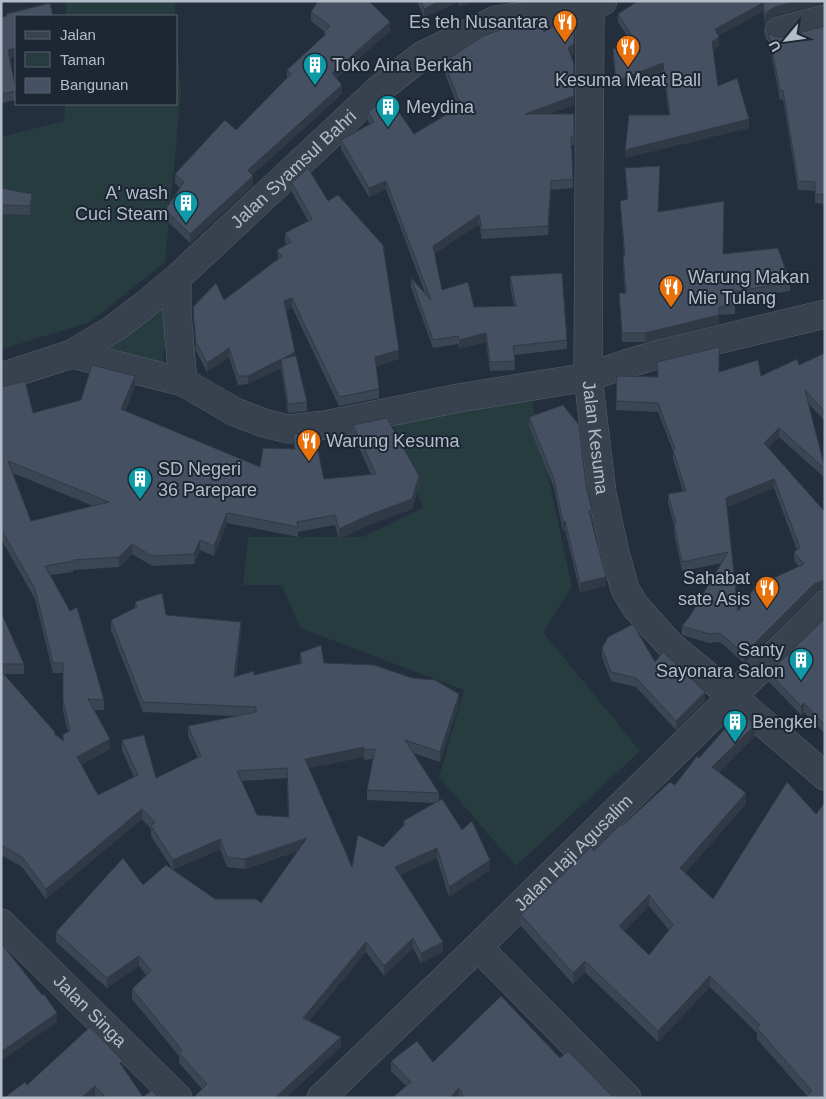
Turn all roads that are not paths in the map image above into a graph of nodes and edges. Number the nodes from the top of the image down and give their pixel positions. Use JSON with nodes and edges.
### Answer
{"nodes":[{"id":1,"x":597,"y":4,"type":"edge"},
{"id":2,"x":825,"y":19,"type":"edge"},
{"id":3,"x":779,"y":31,"type":"dead end"},
{"id":4,"x":178,"y":278,"type":"junction"},
{"id":5,"x":825,"y":314,"type":"edge"},
{"id":6,"x":72,"y":354,"type":"junction"},
{"id":7,"x":1,"y":377,"type":"edge"},
{"id":8,"x":588,"y":377,"type":"junction"},
{"id":9,"x":183,"y":382,"type":"junction"},
{"id":10,"x":825,"y":605,"type":"edge"},
{"id":11,"x":732,"y":696,"type":"junction"},
{"id":12,"x":825,"y":776,"type":"edge"},
{"id":13,"x":1,"y":923,"type":"edge"},
{"id":14,"x":478,"y":947,"type":"junction"},
{"id":15,"x":178,"y":1098,"type":"edge"},
{"id":16,"x":321,"y":1098,"type":"edge"},
{"id":17,"x":627,"y":1098,"type":"edge"}],
"edges":[{"from":1,"to":4,"type":"street","name":"Jalan Syamsul Bahri"},
{"from":1,"to":8,"type":"street","name":"Jalan Kesuma"},
{"from":2,"to":3,"type":"street"},
{"from":4,"to":6,"type":"street","name":"Jalan Syamsul Bahri"},
{"from":4,"to":9,"type":"street"},
{"from":5,"to":8,"type":"street"},
{"from":6,"to":7,"type":"street","name":"Jalan Syamsul Bahri"},
{"from":6,"to":9,"type":"street"},
{"from":8,"to":9,"type":"street"},
{"from":8,"to":11,"type":"street","name":"Jalan Kesuma"},
{"from":10,"to":11,"type":"street","name":"Jalan Haji Agusalim"},
{"from":11,"to":12,"type":"street","name":"Jalan Kesuma"},
{"from":11,"to":14,"type":"street","name":"Jalan Haji Agusalim"},
{"from":13,"to":15,"type":"street","name":"Jalan Singa"},
{"from":14,"to":16,"type":"street","name":"Jalan Haji Agusalim"},
{"from":14,"to":17,"type":"street"}]}
